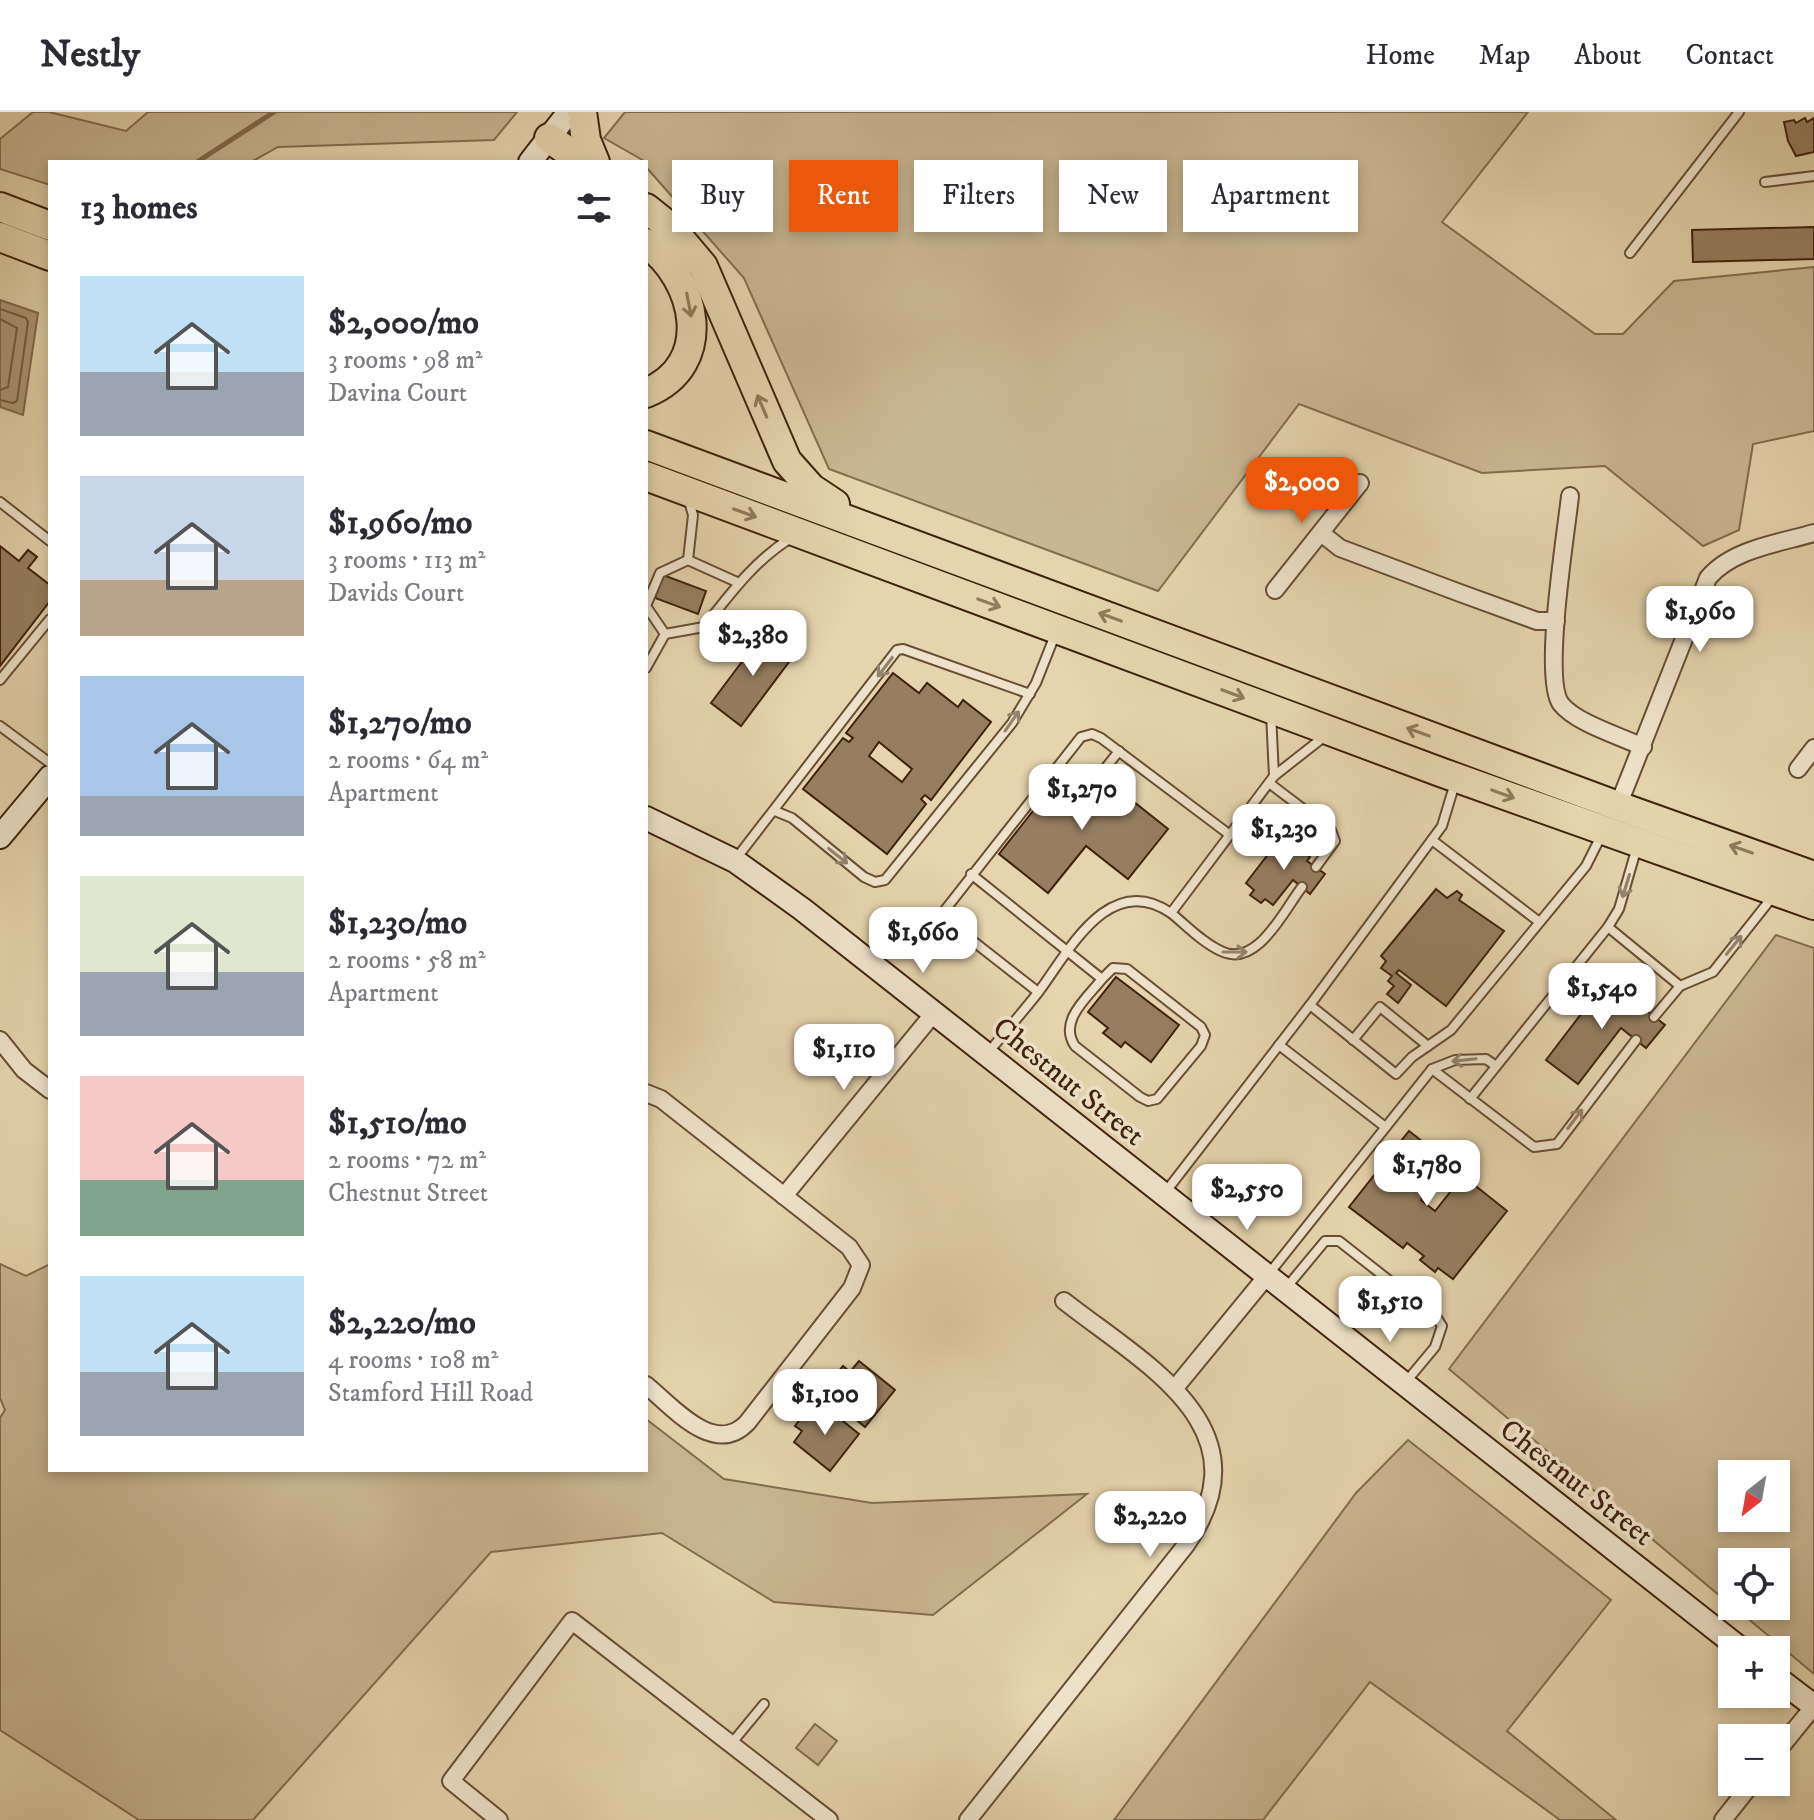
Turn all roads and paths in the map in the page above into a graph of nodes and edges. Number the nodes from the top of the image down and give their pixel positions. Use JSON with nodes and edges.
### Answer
{"nodes":[{"id":1,"x":569,"y":112,"type":"edge"},
{"id":2,"x":582,"y":112,"type":"edge"},
{"id":3,"x":1739,"y":112,"type":"edge"},
{"id":4,"x":549,"y":138,"type":"junction"},
{"id":5,"x":532,"y":160,"type":"edge"},
{"id":6,"x":580,"y":160,"type":"edge"},
{"id":7,"x":594,"y":160,"type":"edge"},
{"id":8,"x":1814,"y":176,"type":"edge"},
{"id":9,"x":1765,"y":182,"type":"dead end"},
{"id":10,"x":0,"y":207,"type":"edge"},
{"id":11,"x":648,"y":210,"type":"edge"},
{"id":12,"x":48,"y":225,"type":"edge"},
{"id":13,"x":0,"y":237,"type":"edge"},
{"id":14,"x":648,"y":245,"type":"edge"},
{"id":15,"x":1630,"y":253,"type":"dead end"},
{"id":16,"x":48,"y":255,"type":"edge"},
{"id":17,"x":648,"y":392,"type":"edge"},
{"id":18,"x":648,"y":446,"type":"edge"},
{"id":19,"x":648,"y":477,"type":"edge"},
{"id":20,"x":1360,"y":483,"type":"dead end"},
{"id":21,"x":685,"y":491,"type":"junction"},
{"id":22,"x":1570,"y":496,"type":"dead end"},
{"id":23,"x":0,"y":502,"type":"edge"},
{"id":24,"x":865,"y":525,"type":"junction"},
{"id":25,"x":799,"y":533,"type":"junction"},
{"id":26,"x":1321,"y":533,"type":"junction"},
{"id":27,"x":1814,"y":533,"type":"edge"},
{"id":28,"x":48,"y":539,"type":"edge"},
{"id":29,"x":688,"y":560,"type":"junction"},
{"id":30,"x":739,"y":583,"type":"junction"},
{"id":31,"x":1275,"y":590,"type":"dead end"},
{"id":32,"x":648,"y":601,"type":"edge"},
{"id":33,"x":648,"y":609,"type":"edge"},
{"id":34,"x":48,"y":621,"type":"edge"},
{"id":35,"x":1556,"y":621,"type":"junction"},
{"id":36,"x":1058,"y":629,"type":"junction"},
{"id":37,"x":665,"y":634,"type":"junction"},
{"id":38,"x":648,"y":664,"type":"edge"},
{"id":39,"x":0,"y":680,"type":"edge"},
{"id":40,"x":1030,"y":694,"type":"junction"},
{"id":41,"x":1271,"y":708,"type":"junction"},
{"id":42,"x":0,"y":726,"type":"edge"},
{"id":43,"x":1332,"y":731,"type":"junction"},
{"id":44,"x":1643,"y":747,"type":"junction"},
{"id":45,"x":1814,"y":748,"type":"edge"},
{"id":46,"x":1119,"y":751,"type":"junction"},
{"id":47,"x":48,"y":762,"type":"edge"},
{"id":48,"x":1798,"y":769,"type":"dead end"},
{"id":49,"x":1054,"y":771,"type":"junction"},
{"id":50,"x":1456,"y":777,"type":"junction"},
{"id":51,"x":48,"y":779,"type":"edge"},
{"id":52,"x":1271,"y":779,"type":"junction"},
{"id":53,"x":1070,"y":783,"type":"dead end"},
{"id":54,"x":1092,"y":785,"type":"dead end"},
{"id":55,"x":775,"y":811,"type":"junction"},
{"id":56,"x":1611,"y":818,"type":"junction"},
{"id":57,"x":648,"y":819,"type":"edge"},
{"id":58,"x":1230,"y":835,"type":"junction"},
{"id":59,"x":0,"y":837,"type":"edge"},
{"id":60,"x":1432,"y":840,"type":"junction"},
{"id":61,"x":1639,"y":842,"type":"junction"},
{"id":62,"x":735,"y":861,"type":"junction"},
{"id":63,"x":1316,"y":867,"type":"dead end"},
{"id":64,"x":971,"y":874,"type":"junction"},
{"id":65,"x":1814,"y":876,"type":"edge"},
{"id":66,"x":1302,"y":887,"type":"dead end"},
{"id":67,"x":1777,"y":892,"type":"junction"},
{"id":68,"x":1814,"y":905,"type":"edge"},
{"id":69,"x":1171,"y":913,"type":"junction"},
{"id":70,"x":1538,"y":921,"type":"junction"},
{"id":71,"x":1608,"y":927,"type":"junction"},
{"id":72,"x":1067,"y":951,"type":"junction"},
{"id":73,"x":1102,"y":979,"type":"junction"},
{"id":74,"x":1680,"y":986,"type":"junction"},
{"id":75,"x":1038,"y":992,"type":"junction"},
{"id":76,"x":1310,"y":1005,"type":"junction"},
{"id":77,"x":934,"y":1013,"type":"junction"},
{"id":78,"x":1654,"y":1017,"type":"dead end"},
{"id":79,"x":0,"y":1040,"type":"edge"},
{"id":80,"x":1353,"y":1040,"type":"junction"},
{"id":81,"x":1636,"y":1040,"type":"dead end"},
{"id":82,"x":1279,"y":1045,"type":"junction"},
{"id":83,"x":1428,"y":1046,"type":"junction"},
{"id":84,"x":988,"y":1054,"type":"junction"},
{"id":85,"x":0,"y":1062,"type":"edge"},
{"id":86,"x":1496,"y":1066,"type":"junction"},
{"id":87,"x":1432,"y":1069,"type":"junction"},
{"id":88,"x":24,"y":1070,"type":"junction"},
{"id":89,"x":48,"y":1088,"type":"edge"},
{"id":90,"x":648,"y":1094,"type":"edge"},
{"id":91,"x":1470,"y":1099,"type":"junction"},
{"id":92,"x":1384,"y":1126,"type":"junction"},
{"id":93,"x":1163,"y":1195,"type":"junction"},
{"id":94,"x":784,"y":1196,"type":"junction"},
{"id":95,"x":1275,"y":1283,"type":"junction"},
{"id":96,"x":1064,"y":1301,"type":"dead end"},
{"id":97,"x":1404,"y":1384,"type":"junction"},
{"id":98,"x":648,"y":1387,"type":"edge"},
{"id":99,"x":1175,"y":1388,"type":"junction"},
{"id":100,"x":1724,"y":1636,"type":"edge"},
{"id":101,"x":1790,"y":1688,"type":"edge"},
{"id":102,"x":764,"y":1704,"type":"dead end"},
{"id":103,"x":1814,"y":1706,"type":"edge"},
{"id":104,"x":1790,"y":1736,"type":"edge"},
{"id":105,"x":731,"y":1744,"type":"junction"},
{"id":106,"x":1742,"y":1796,"type":"edge"},
{"id":107,"x":499,"y":1820,"type":"edge"},
{"id":108,"x":829,"y":1820,"type":"edge"},
{"id":109,"x":968,"y":1820,"type":"edge"},
{"id":110,"x":1723,"y":1820,"type":"edge"}],
"edges":[{"from":1,"to":4,"type":"street"},
{"from":2,"to":7,"type":"highway"},
{"from":3,"to":15,"type":"lane"},
{"from":4,"to":5,"type":"street"},
{"from":4,"to":6,"type":"highway"},
{"from":8,"to":9,"type":"lane"},
{"from":10,"to":12,"type":"highway"},
{"from":24,"to":11,"type":"highway","one_way":true},
{"from":13,"to":16,"type":"highway"},
{"from":14,"to":17,"type":"highway","one_way":true},
{"from":18,"to":24,"type":"highway"},
{"from":19,"to":21,"type":"highway"},
{"from":20,"to":26,"type":"street"},
{"from":21,"to":25,"type":"highway","one_way":true},
{"from":21,"to":29,"type":"lane"},
{"from":22,"to":35,"type":"street"},
{"from":23,"to":28,"type":"lane"},
{"from":56,"to":24,"type":"highway","one_way":true},
{"from":25,"to":30,"type":"lane"},
{"from":25,"to":36,"type":"highway","one_way":true},
{"from":26,"to":31,"type":"street"},
{"from":26,"to":35,"type":"street"},
{"from":27,"to":44,"type":"street"},
{"from":29,"to":30,"type":"lane"},
{"from":29,"to":32,"type":"lane"},
{"from":30,"to":37,"type":"lane"},
{"from":33,"to":37,"type":"lane"},
{"from":34,"to":39,"type":"lane"},
{"from":35,"to":44,"type":"street"},
{"from":36,"to":40,"type":"lane"},
{"from":36,"to":41,"type":"highway","one_way":true},
{"from":37,"to":38,"type":"lane"},
{"from":40,"to":55,"type":"lane","one_way":true},
{"from":55,"to":40,"type":"lane","one_way":true},
{"from":41,"to":43,"type":"highway"},
{"from":41,"to":52,"type":"lane"},
{"from":42,"to":47,"type":"lane"},
{"from":43,"to":50,"type":"highway"},
{"from":43,"to":52,"type":"lane"},
{"from":44,"to":56,"type":"street"},
{"from":45,"to":48,"type":"street"},
{"from":46,"to":49,"type":"lane"},
{"from":46,"to":54,"type":"lane"},
{"from":46,"to":58,"type":"lane"},
{"from":49,"to":53,"type":"lane"},
{"from":49,"to":64,"type":"lane"},
{"from":50,"to":56,"type":"highway","one_way":true},
{"from":50,"to":60,"type":"lane"},
{"from":51,"to":59,"type":"street"},
{"from":52,"to":58,"type":"lane"},
{"from":52,"to":63,"type":"lane"},
{"from":55,"to":62,"type":"lane"},
{"from":56,"to":61,"type":"highway"},
{"from":65,"to":56,"type":"highway","one_way":true},
{"from":56,"to":70,"type":"lane"},
{"from":57,"to":62,"type":"street","name":"Chestnut Street"},
{"from":58,"to":69,"type":"lane"},
{"from":60,"to":70,"type":"lane"},
{"from":60,"to":76,"type":"lane"},
{"from":61,"to":67,"type":"highway"},
{"from":61,"to":71,"type":"lane","one_way":true},
{"from":62,"to":77,"type":"street","name":"Chestnut Street"},
{"from":64,"to":72,"type":"lane"},
{"from":64,"to":75,"type":"lane"},
{"from":69,"to":66,"type":"lane","one_way":true},
{"from":67,"to":68,"type":"highway"},
{"from":74,"to":67,"type":"lane","one_way":true},
{"from":69,"to":72,"type":"lane"},
{"from":70,"to":83,"type":"lane"},
{"from":71,"to":74,"type":"lane"},
{"from":71,"to":86,"type":"lane"},
{"from":72,"to":73,"type":"lane"},
{"from":72,"to":75,"type":"lane"},
{"from":73,"to":73,"type":"lane"},
{"from":74,"to":78,"type":"lane"},
{"from":75,"to":84,"type":"lane"},
{"from":76,"to":80,"type":"lane"},
{"from":76,"to":82,"type":"lane"},
{"from":77,"to":84,"type":"street","name":"Chestnut Street"},
{"from":77,"to":94,"type":"street"},
{"from":79,"to":88,"type":"street"},
{"from":80,"to":83,"type":"lane"},
{"from":80,"to":83,"type":"lane"},
{"from":91,"to":81,"type":"lane","one_way":true},
{"from":82,"to":92,"type":"lane"},
{"from":82,"to":93,"type":"lane"},
{"from":84,"to":93,"type":"street","name":"Chestnut Street"},
{"from":85,"to":88,"type":"street"},
{"from":86,"to":87,"type":"lane","one_way":true},
{"from":86,"to":91,"type":"lane"},
{"from":87,"to":91,"type":"lane"},
{"from":87,"to":92,"type":"lane"},
{"from":88,"to":89,"type":"street"},
{"from":90,"to":94,"type":"street"},
{"from":92,"to":95,"type":"lane"},
{"from":93,"to":95,"type":"street","name":"Chestnut Street"},
{"from":94,"to":98,"type":"street"},
{"from":95,"to":97,"type":"street","name":"Chestnut Street"},
{"from":95,"to":97,"type":"lane"},
{"from":95,"to":99,"type":"street"},
{"from":96,"to":99,"type":"street"},
{"from":97,"to":100,"type":"street","name":"Chestnut Street"},
{"from":99,"to":109,"type":"street"},
{"from":101,"to":103,"type":"street"},
{"from":102,"to":105,"type":"lane"},
{"from":103,"to":104,"type":"street"},
{"from":105,"to":107,"type":"street"},
{"from":105,"to":108,"type":"street"},
{"from":106,"to":110,"type":"street"}]}
